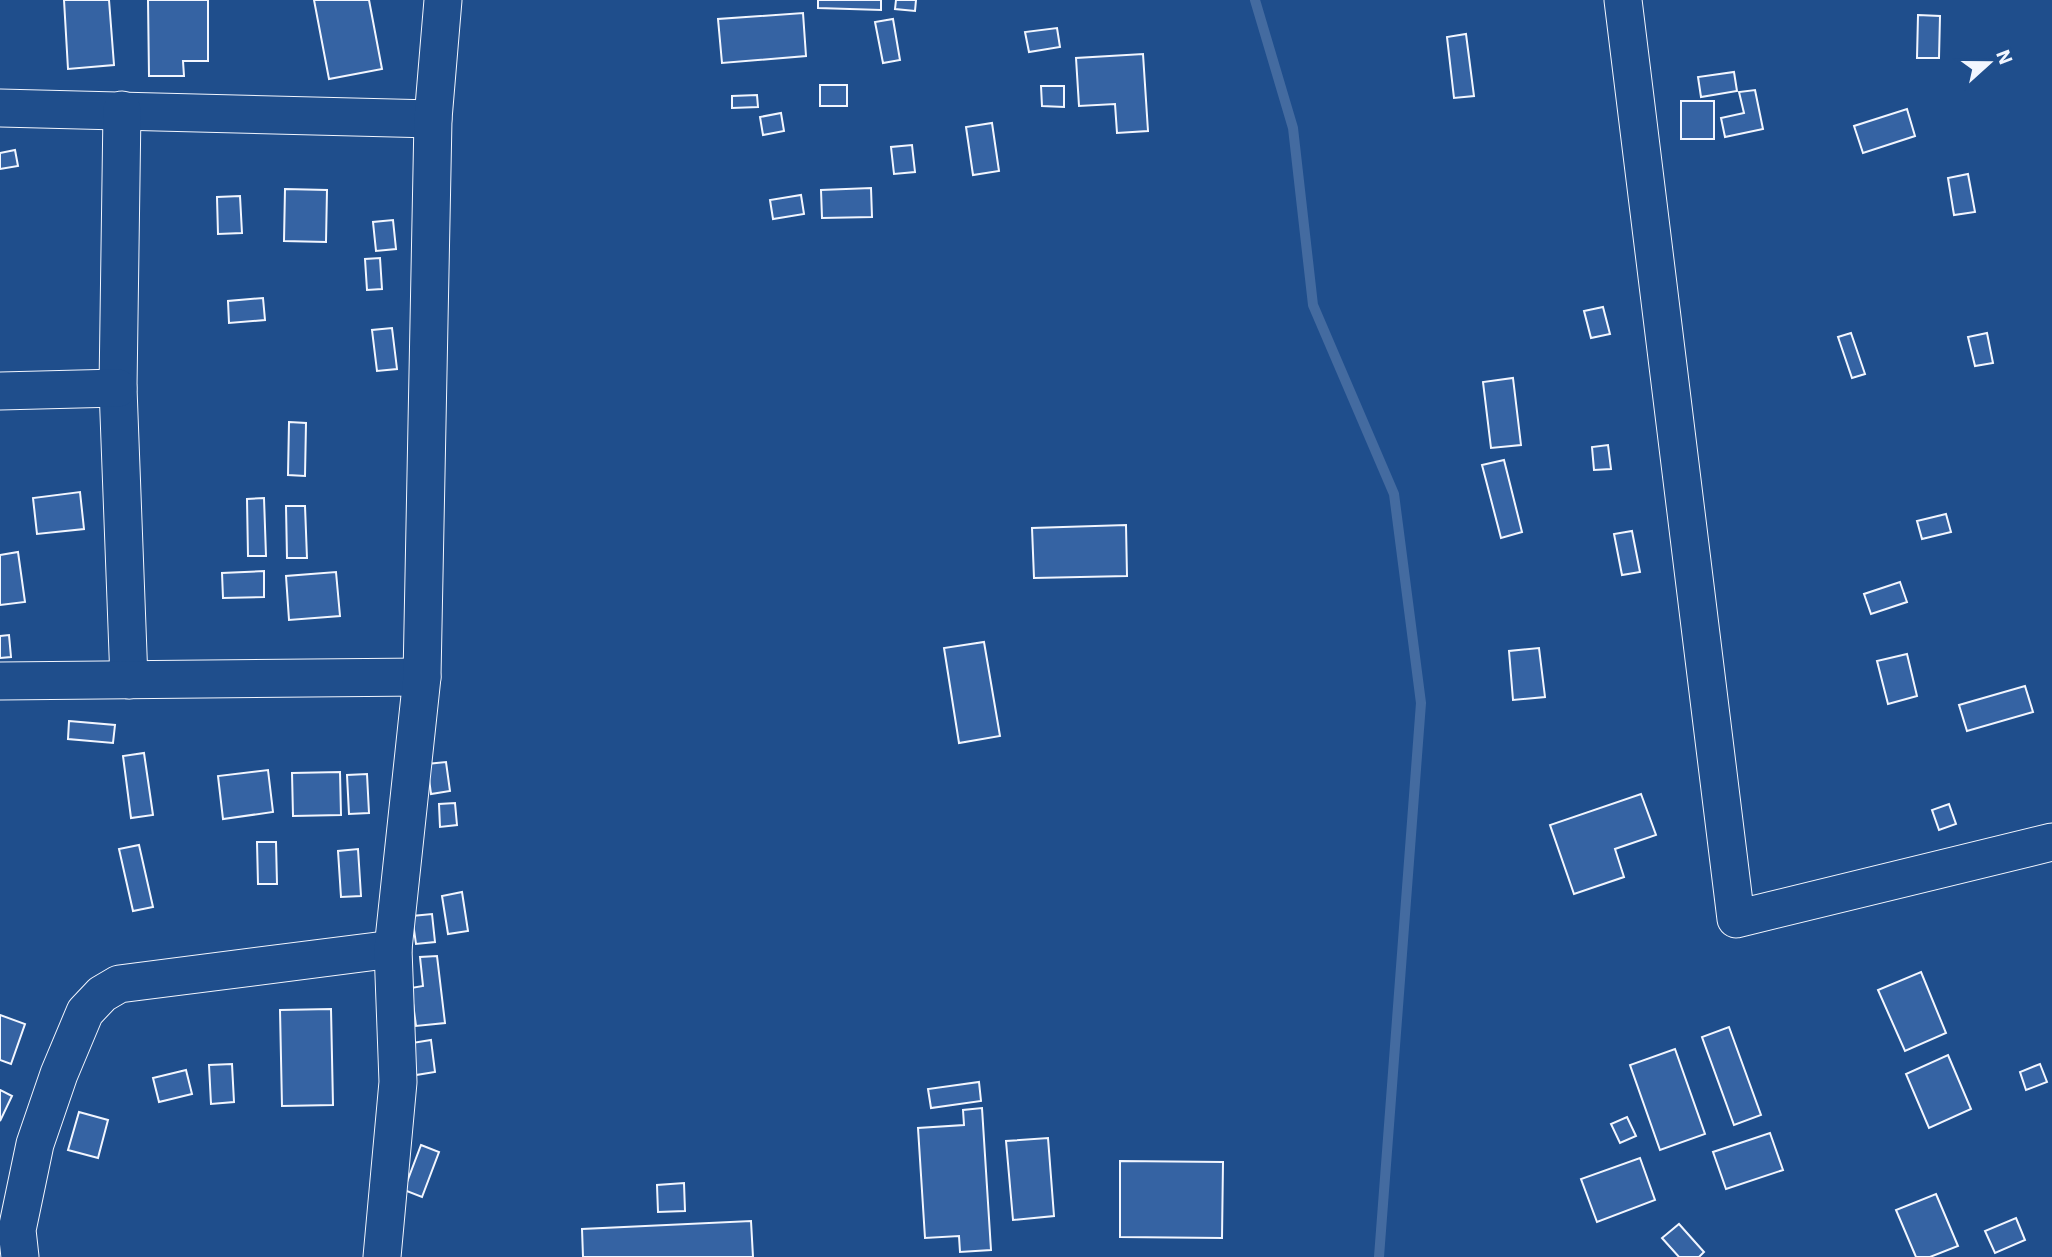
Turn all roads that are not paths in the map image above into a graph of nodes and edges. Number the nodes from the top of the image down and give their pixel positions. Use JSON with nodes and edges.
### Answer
{"nodes":[{"id":1,"x":443,"y":0,"type":"edge"},
{"id":2,"x":1623,"y":0,"type":"edge"},
{"id":3,"x":0,"y":108,"type":"edge"},
{"id":4,"x":122,"y":110,"type":"junction"},
{"id":5,"x":433,"y":119,"type":"junction"},
{"id":6,"x":118,"y":388,"type":"junction"},
{"id":7,"x":0,"y":391,"type":"edge"},
{"id":8,"x":422,"y":677,"type":"junction"},
{"id":9,"x":129,"y":680,"type":"junction"},
{"id":10,"x":0,"y":681,"type":"edge"},
{"id":11,"x":2049,"y":852,"type":"edge"},
{"id":12,"x":393,"y":949,"type":"junction"},
{"id":13,"x":20,"y":1257,"type":"edge"},
{"id":14,"x":382,"y":1257,"type":"edge"}],
"edges":[{"from":1,"to":5,"type":"street"},
{"from":2,"to":11,"type":"street"},
{"from":3,"to":4,"type":"street"},
{"from":4,"to":5,"type":"street"},
{"from":4,"to":6,"type":"street"},
{"from":5,"to":8,"type":"street"},
{"from":6,"to":7,"type":"street"},
{"from":6,"to":9,"type":"street"},
{"from":8,"to":9,"type":"street"},
{"from":8,"to":12,"type":"street"},
{"from":9,"to":10,"type":"street"},
{"from":12,"to":13,"type":"street"},
{"from":12,"to":14,"type":"street"}]}
